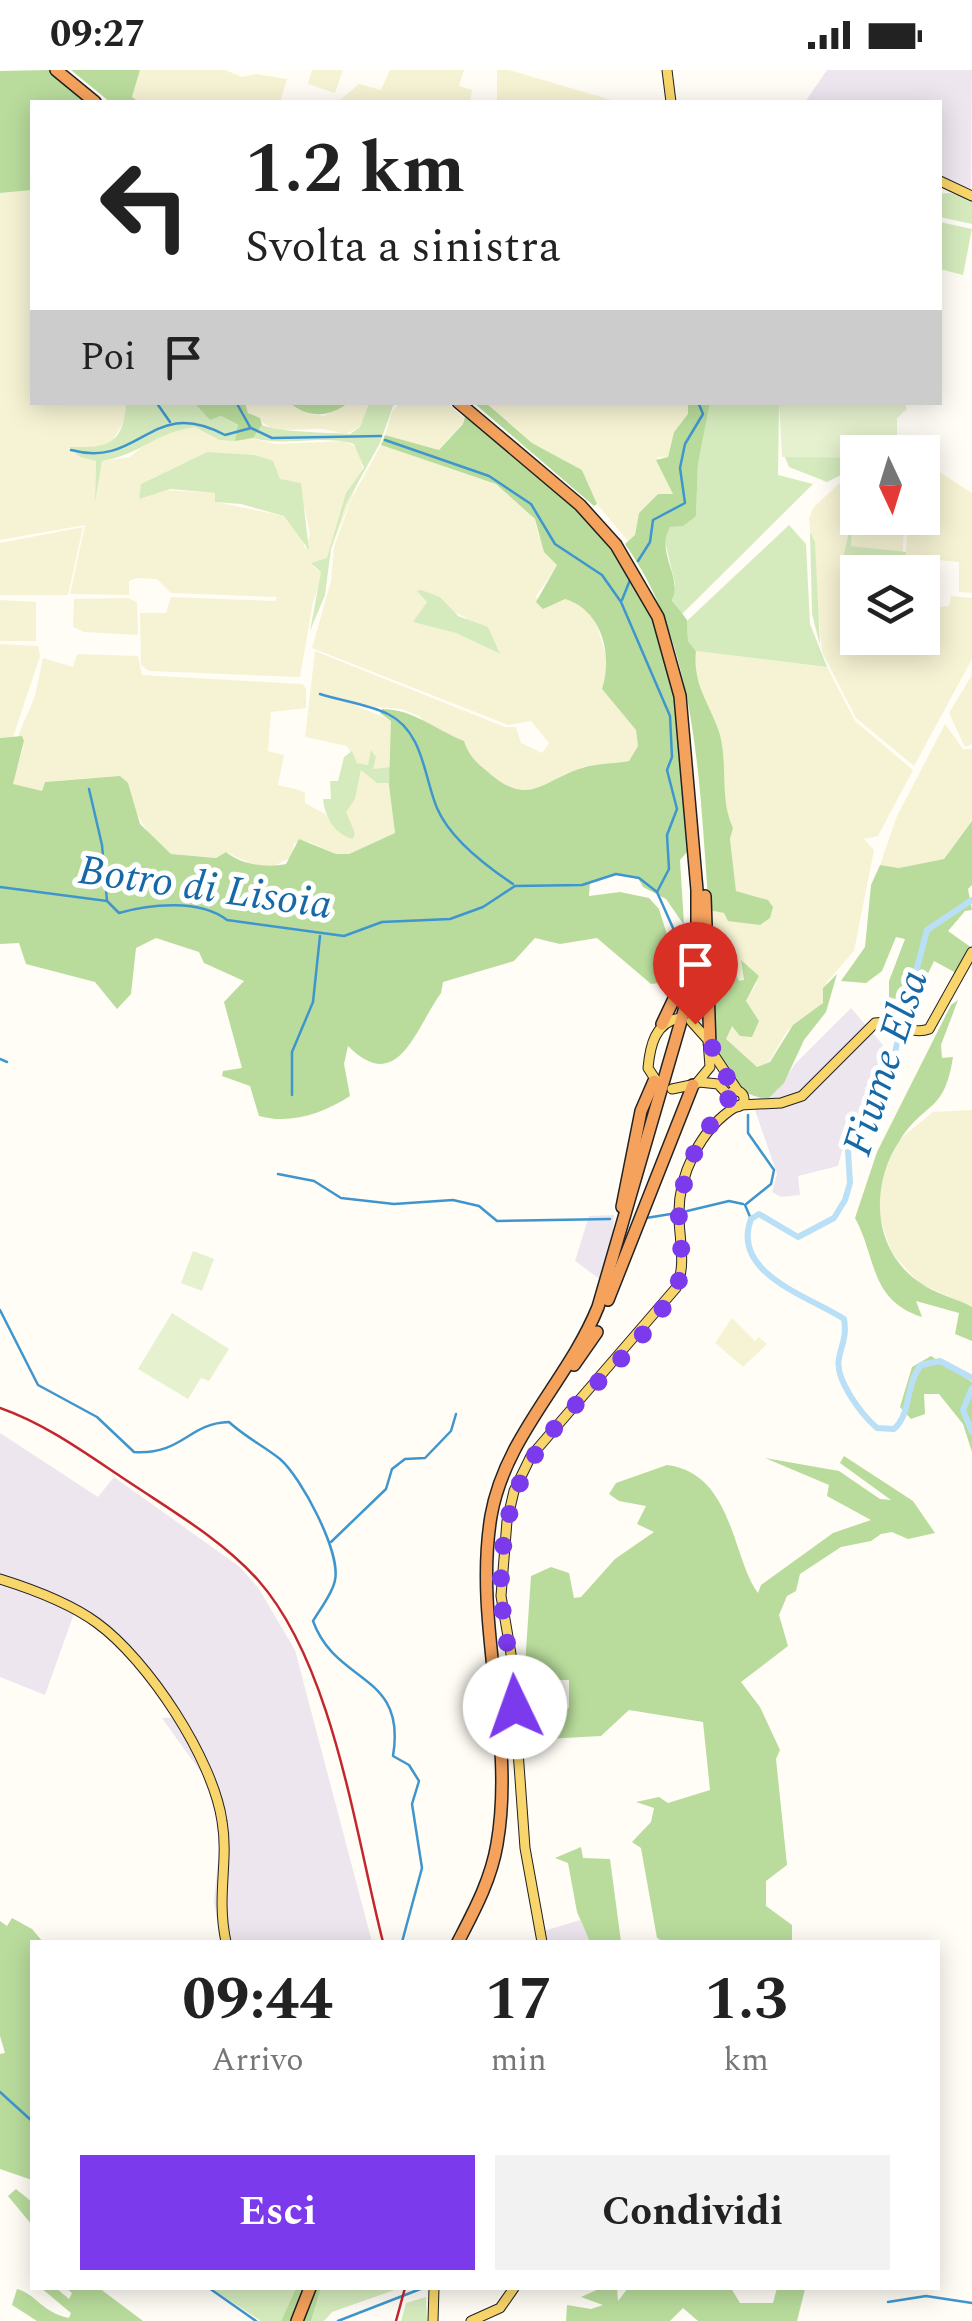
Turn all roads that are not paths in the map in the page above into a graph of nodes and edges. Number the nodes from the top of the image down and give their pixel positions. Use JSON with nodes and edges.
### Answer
{"nodes":[{"id":1,"x":60,"y":70,"type":"edge"},
{"id":2,"x":667,"y":70,"type":"edge"},
{"id":3,"x":97,"y":100,"type":"edge"},
{"id":4,"x":671,"y":100,"type":"edge"},
{"id":5,"x":942,"y":182,"type":"edge"},
{"id":6,"x":942,"y":190,"type":"edge"},
{"id":7,"x":956,"y":191,"type":"junction"},
{"id":8,"x":972,"y":196,"type":"edge"},
{"id":9,"x":464,"y":405,"type":"edge"},
{"id":10,"x":465,"y":405,"type":"edge"},
{"id":11,"x":691,"y":820,"type":"junction"},
{"id":12,"x":698,"y":841,"type":"junction"},
{"id":13,"x":972,"y":952,"type":"edge"},
{"id":14,"x":680,"y":1018,"type":"dead end"},
{"id":15,"x":692,"y":1022,"type":"dead end"},
{"id":16,"x":662,"y":1024,"type":"junction"},
{"id":17,"x":711,"y":1049,"type":"junction"},
{"id":18,"x":696,"y":1083,"type":"junction"},
{"id":19,"x":662,"y":1085,"type":"junction"},
{"id":20,"x":736,"y":1099,"type":"junction"},
{"id":21,"x":574,"y":1365,"type":"junction"},
{"id":22,"x":550,"y":1392,"type":"junction"},
{"id":23,"x":0,"y":1578,"type":"edge"},
{"id":24,"x":226,"y":1940,"type":"edge"},
{"id":25,"x":462,"y":1940,"type":"edge"},
{"id":26,"x":462,"y":1940,"type":"edge"},
{"id":27,"x":542,"y":1940,"type":"edge"},
{"id":28,"x":307,"y":2290,"type":"edge"},
{"id":29,"x":513,"y":2290,"type":"edge"},
{"id":30,"x":513,"y":2290,"type":"edge"},
{"id":31,"x":434,"y":2292,"type":"edge"},
{"id":32,"x":486,"y":2320,"type":"edge"},
{"id":33,"x":295,"y":2321,"type":"edge"},
{"id":34,"x":433,"y":2321,"type":"edge"},
{"id":35,"x":471,"y":2321,"type":"edge"}],
"edges":[{"from":1,"to":3,"type":"highway"},
{"from":2,"to":4,"type":"main road"},
{"from":5,"to":7,"type":"main road"},
{"from":6,"to":7,"type":"main road"},
{"from":7,"to":8,"type":"main road"},
{"from":9,"to":11,"type":"highway"},
{"from":10,"to":12,"type":"highway"},
{"from":11,"to":16,"type":"highway"},
{"from":11,"to":22,"type":"highway"},
{"from":12,"to":17,"type":"highway"},
{"from":12,"to":21,"type":"highway"},
{"from":13,"to":20,"type":"main road"},
{"from":14,"to":16,"type":"main road"},
{"from":15,"to":17,"type":"main road"},
{"from":16,"to":19,"type":"main road"},
{"from":17,"to":18,"type":"main road"},
{"from":17,"to":20,"type":"main road"},
{"from":18,"to":19,"type":"main road"},
{"from":18,"to":20,"type":"main road"},
{"from":18,"to":21,"type":"highway"},
{"from":19,"to":22,"type":"highway"},
{"from":20,"to":27,"type":"main road"},
{"from":21,"to":26,"type":"highway"},
{"from":22,"to":25,"type":"highway"},
{"from":23,"to":24,"type":"main road"},
{"from":28,"to":33,"type":"highway"},
{"from":29,"to":32,"type":"main road"},
{"from":30,"to":35,"type":"main road"},
{"from":31,"to":34,"type":"main road"}]}
